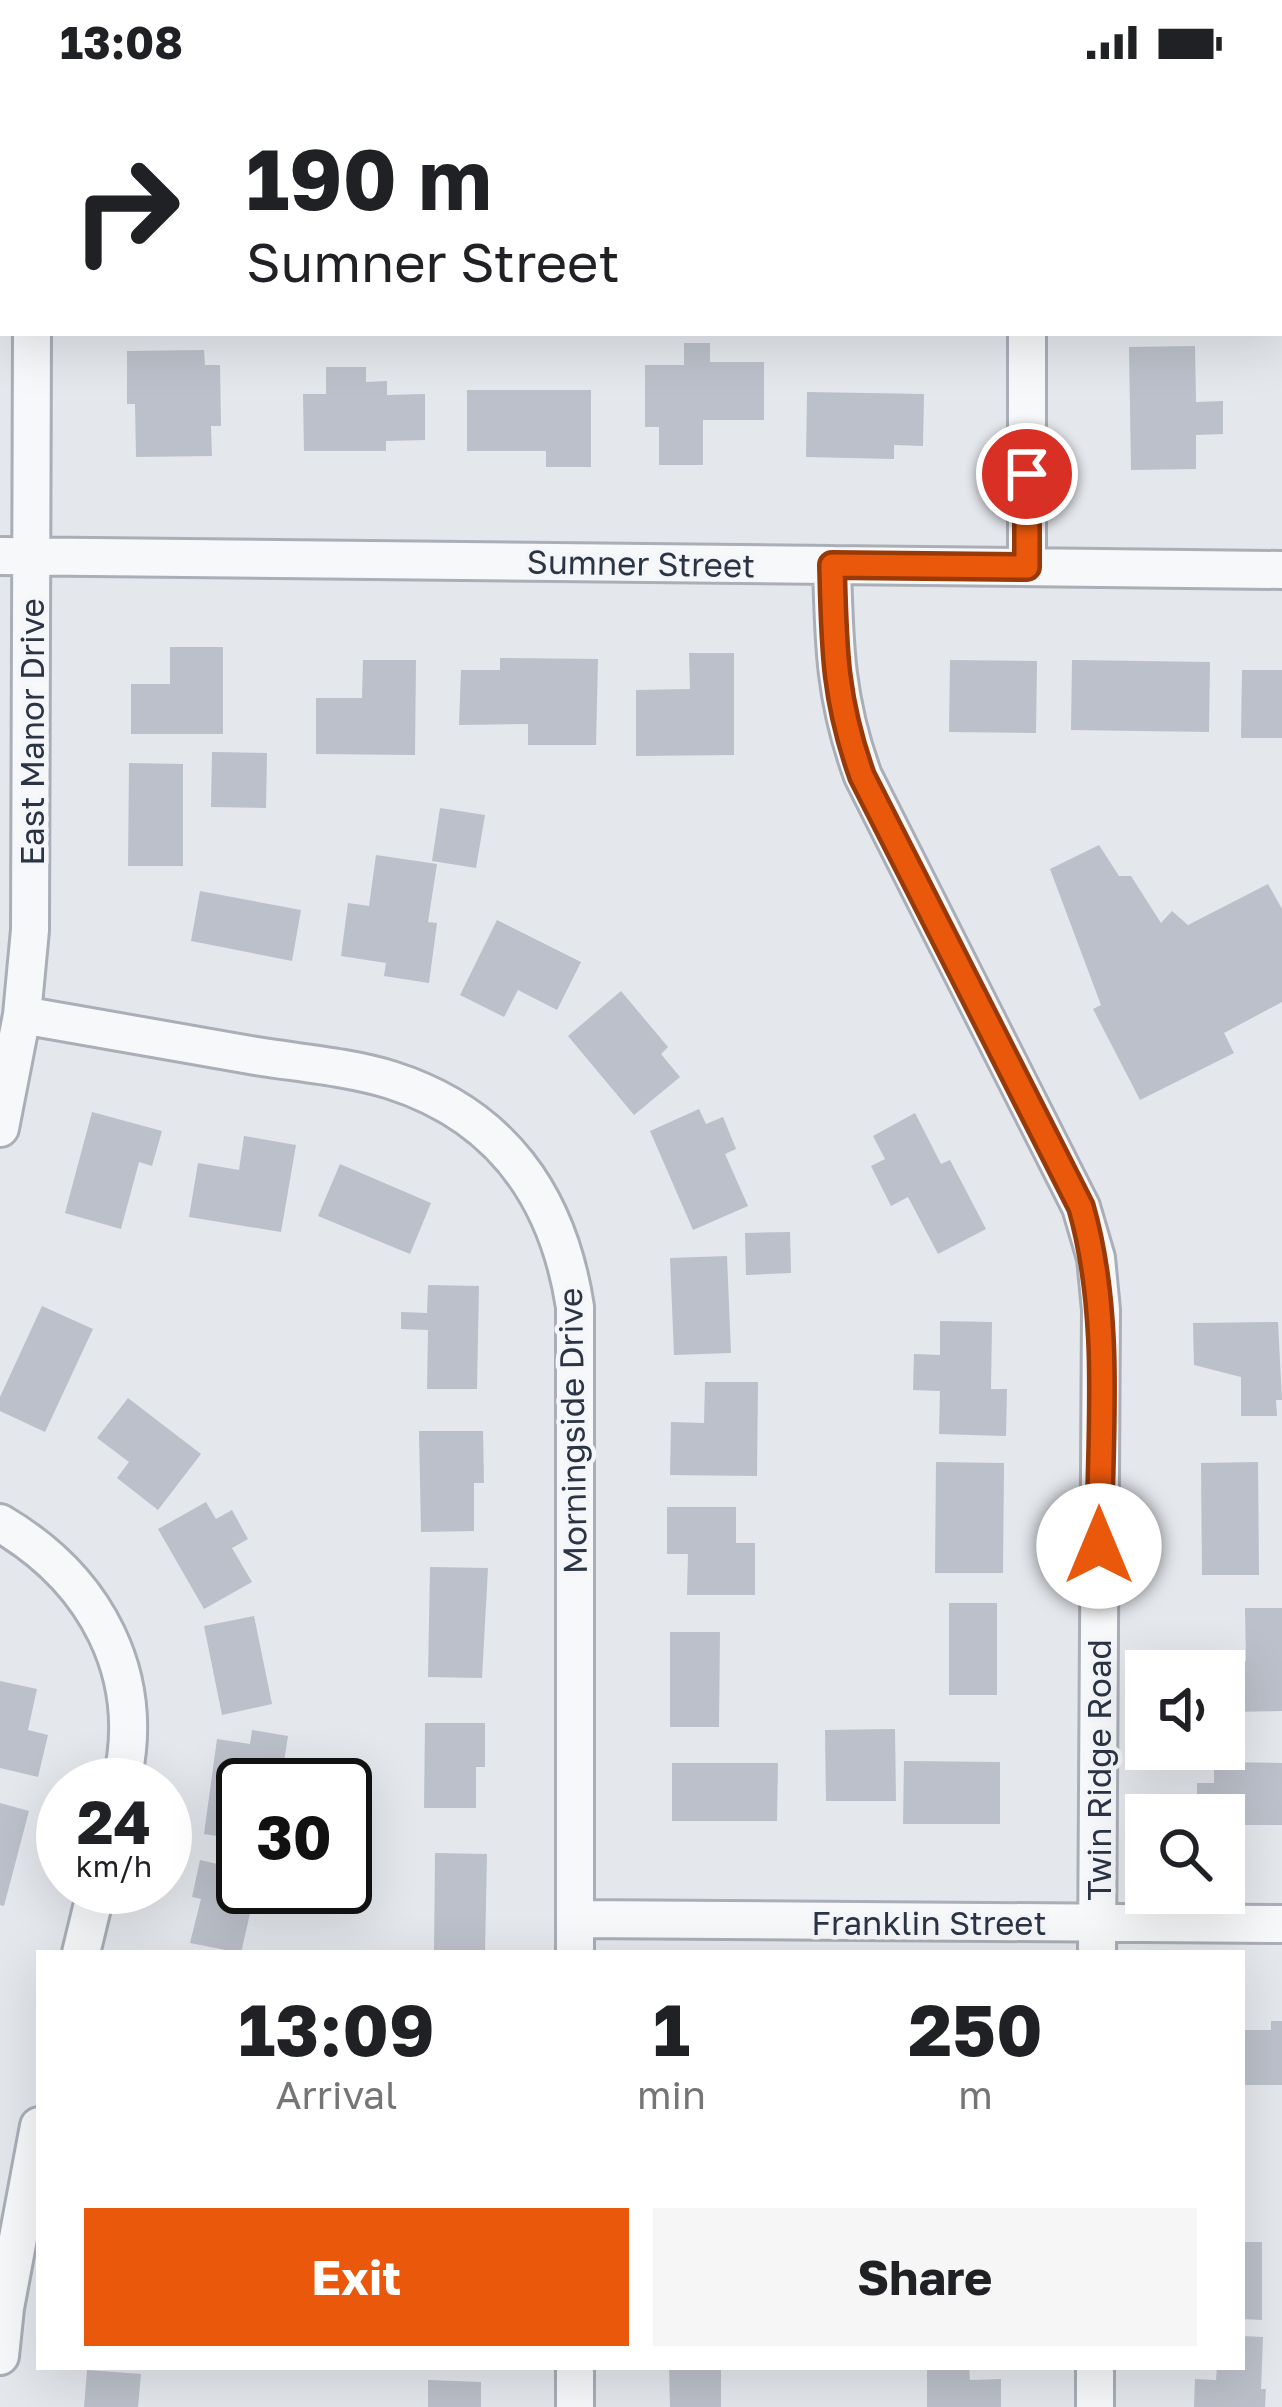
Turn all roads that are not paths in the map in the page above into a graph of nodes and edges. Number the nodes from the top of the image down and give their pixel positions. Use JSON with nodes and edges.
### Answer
{"nodes":[{"id":1,"x":32,"y":336,"type":"edge"},
{"id":2,"x":1027,"y":336,"type":"edge"},
{"id":3,"x":16,"y":556,"type":"edge"},
{"id":4,"x":832,"y":565,"type":"junction"},
{"id":5,"x":1027,"y":567,"type":"junction"},
{"id":6,"x":1282,"y":570,"type":"edge"},
{"id":7,"x":22,"y":1015,"type":"junction"},
{"id":8,"x":0,"y":1128,"type":"edge"},
{"id":9,"x":0,"y":1523,"type":"edge"},
{"id":10,"x":125,"y":1758,"type":"edge"},
{"id":11,"x":90,"y":1914,"type":"edge"},
{"id":12,"x":1282,"y":1924,"type":"edge"},
{"id":13,"x":575,"y":1936,"type":"edge"},
{"id":14,"x":1097,"y":1938,"type":"edge"},
{"id":15,"x":82,"y":1950,"type":"edge"},
{"id":16,"x":36,"y":2142,"type":"edge"},
{"id":17,"x":0,"y":2356,"type":"edge"},
{"id":18,"x":574,"y":2370,"type":"edge"},
{"id":19,"x":1095,"y":2370,"type":"edge"},
{"id":20,"x":574,"y":2407,"type":"edge"},
{"id":21,"x":1095,"y":2407,"type":"edge"}],
"edges":[{"from":1,"to":3,"type":"street","name":"East Manor Drive"},
{"from":2,"to":5,"type":"street"},
{"from":3,"to":4,"type":"street","name":"Sumner Street"},
{"from":3,"to":7,"type":"street","name":"East Manor Drive"},
{"from":4,"to":5,"type":"street","name":"Sumner Street"},
{"from":4,"to":14,"type":"street","name":"Twin Ridge Road"},
{"from":5,"to":6,"type":"street","name":"Sumner Street"},
{"from":7,"to":8,"type":"street","name":"East Manor Drive"},
{"from":7,"to":13,"type":"street","name":"Morningside Drive"},
{"from":9,"to":10,"type":"street"},
{"from":11,"to":15,"type":"street"},
{"from":12,"to":14,"type":"street","name":"Franklin Street"},
{"from":13,"to":14,"type":"street","name":"Franklin Street"},
{"from":16,"to":17,"type":"street"},
{"from":18,"to":20,"type":"street"},
{"from":19,"to":21,"type":"street"}]}
